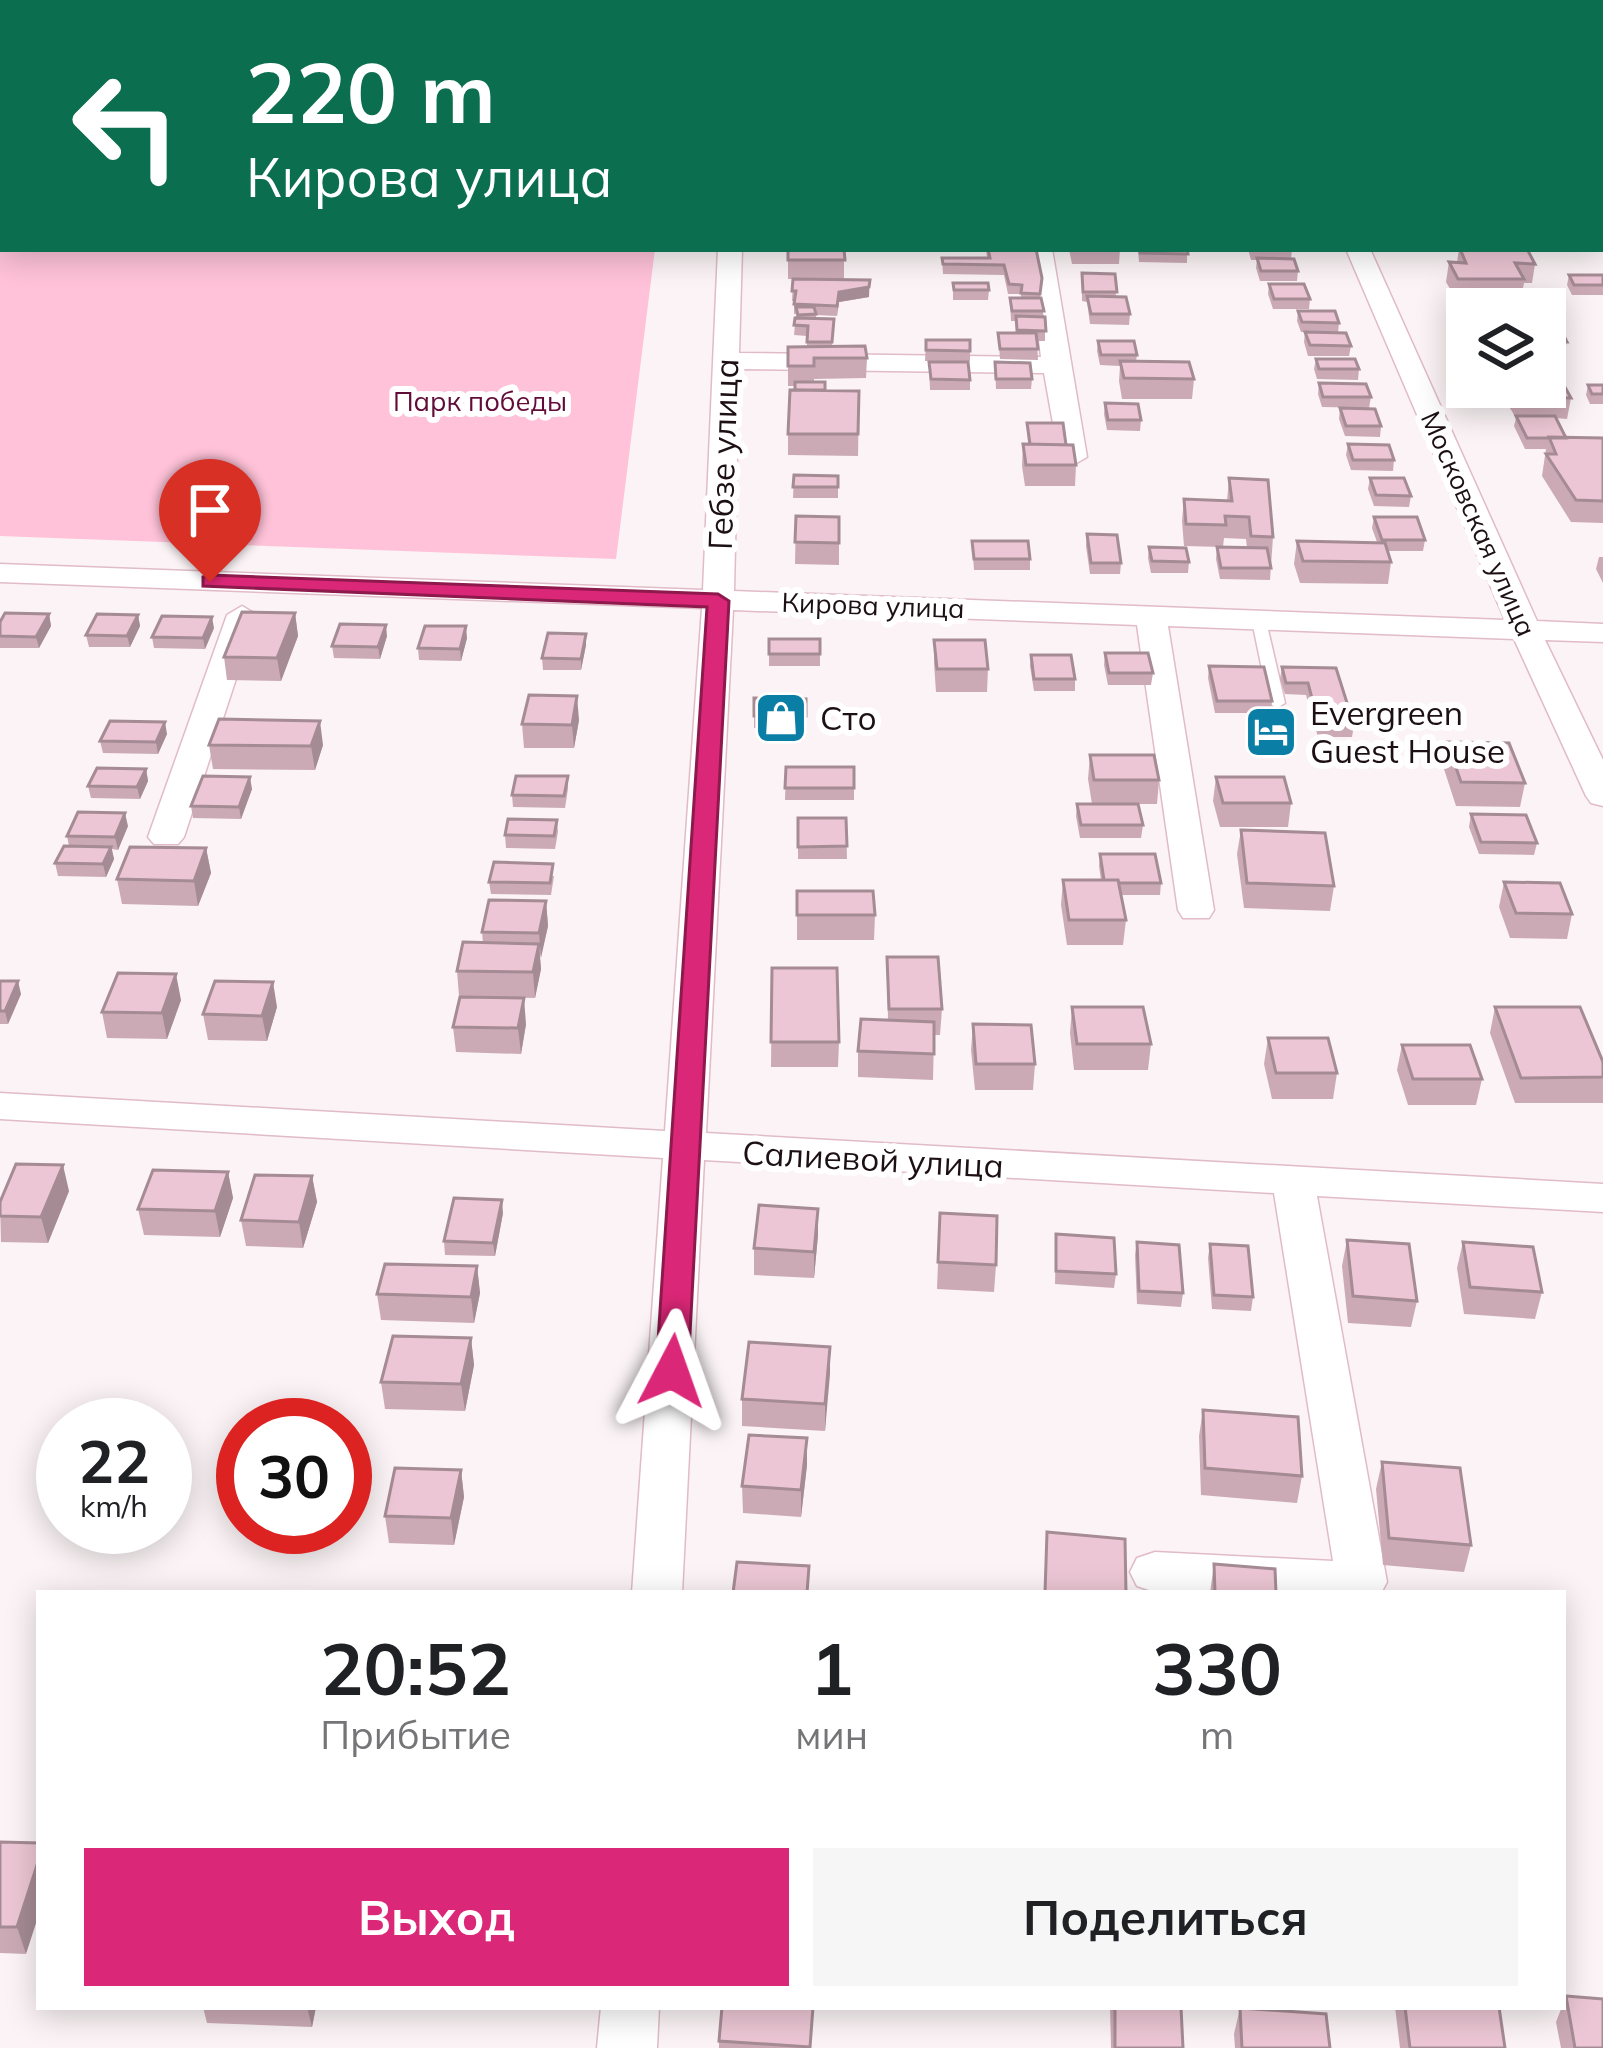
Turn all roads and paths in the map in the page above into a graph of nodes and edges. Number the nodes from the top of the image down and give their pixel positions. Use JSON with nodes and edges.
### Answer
{"nodes":[{"id":1,"x":730,"y":252,"type":"edge"},
{"id":2,"x":1040,"y":252,"type":"edge"},
{"id":3,"x":1359,"y":252,"type":"edge"},
{"id":4,"x":726,"y":361,"type":"junction"},
{"id":5,"x":1054,"y":364,"type":"junction"},
{"id":6,"x":1073,"y":457,"type":"edge"},
{"id":7,"x":0,"y":573,"type":"edge"},
{"id":8,"x":252,"y":584,"type":"junction"},
{"id":9,"x":718,"y":601,"type":"junction"},
{"id":10,"x":1151,"y":617,"type":"junction"},
{"id":11,"x":1259,"y":621,"type":"junction"},
{"id":12,"x":1525,"y":631,"type":"junction"},
{"id":13,"x":1603,"y":633,"type":"edge"},
{"id":14,"x":1277,"y":703,"type":"edge"},
{"id":15,"x":1603,"y":796,"type":"edge"},
{"id":16,"x":166,"y":837,"type":"dead end"},
{"id":17,"x":1196,"y":910,"type":"dead end"},
{"id":18,"x":0,"y":1106,"type":"edge"},
{"id":19,"x":687,"y":1149,"type":"junction"},
{"id":20,"x":1293,"y":1181,"type":"junction"},
{"id":21,"x":1603,"y":1198,"type":"edge"},
{"id":22,"x":1155,"y":1571,"type":"dead end"},
{"id":23,"x":657,"y":1590,"type":"edge"},
{"id":24,"x":630,"y":2010,"type":"edge"},
{"id":25,"x":627,"y":2048,"type":"edge"}],
"edges":[{"from":1,"to":4,"type":"street","name":"Гебзе улица"},
{"from":2,"to":5,"type":"street"},
{"from":3,"to":12,"type":"street","name":"Московская улица"},
{"from":4,"to":5,"type":"street"},
{"from":4,"to":9,"type":"street","name":"Гебзе улица"},
{"from":5,"to":6,"type":"street"},
{"from":7,"to":8,"type":"street","name":"Кирова улица"},
{"from":8,"to":9,"type":"street","name":"Кирова улица"},
{"from":8,"to":16,"type":"street"},
{"from":9,"to":10,"type":"street","name":"Кирова улица"},
{"from":9,"to":19,"type":"street","name":"Гебзе улица"},
{"from":10,"to":11,"type":"street","name":"Кирова улица"},
{"from":10,"to":17,"type":"street"},
{"from":11,"to":12,"type":"street","name":"Кирова улица"},
{"from":11,"to":14,"type":"lane"},
{"from":12,"to":13,"type":"street","name":"Кирова улица"},
{"from":12,"to":15,"type":"street","name":"Московская улица"},
{"from":18,"to":19,"type":"street","name":"Салиевой улица"},
{"from":19,"to":20,"type":"street","name":"Салиевой улица"},
{"from":19,"to":23,"type":"street","name":"Гебзе улица"},
{"from":20,"to":21,"type":"street","name":"Салиевой улица"},
{"from":20,"to":22,"type":"street"},
{"from":24,"to":25,"type":"street"}]}
